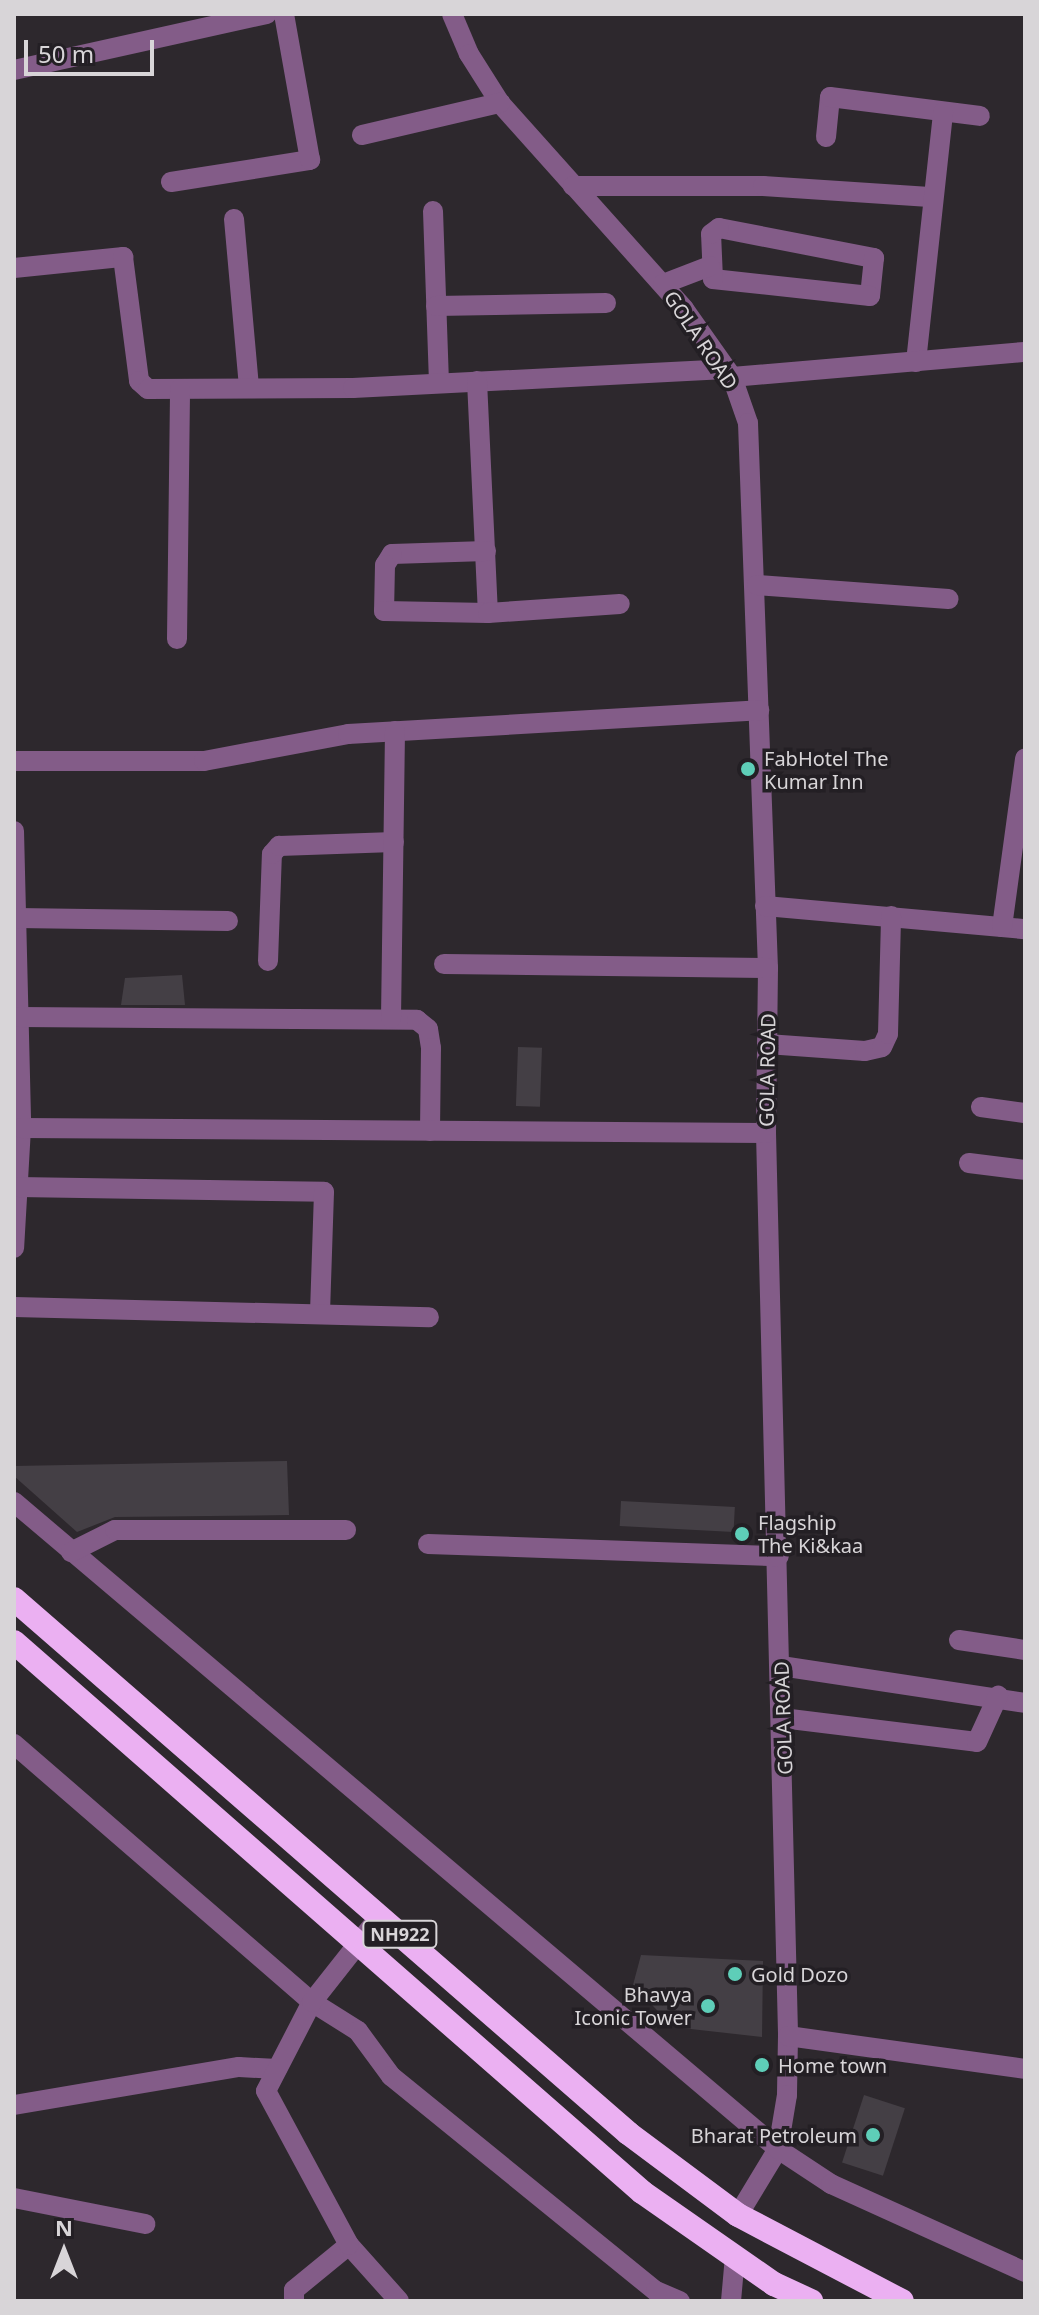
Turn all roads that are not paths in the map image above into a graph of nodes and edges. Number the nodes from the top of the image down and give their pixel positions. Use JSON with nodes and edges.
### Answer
{"nodes":[{"id":1,"x":267,"y":14,"type":"edge"},
{"id":2,"x":284,"y":14,"type":"edge"},
{"id":3,"x":452,"y":14,"type":"edge"},
{"id":4,"x":14,"y":70,"type":"edge"},
{"id":5,"x":500,"y":103,"type":"junction"},
{"id":6,"x":943,"y":112,"type":"junction"},
{"id":7,"x":980,"y":116,"type":"dead end"},
{"id":8,"x":362,"y":135,"type":"dead end"},
{"id":9,"x":826,"y":137,"type":"dead end"},
{"id":10,"x":171,"y":182,"type":"dead end"},
{"id":11,"x":573,"y":186,"type":"junction"},
{"id":12,"x":930,"y":197,"type":"junction"},
{"id":13,"x":433,"y":211,"type":"dead end"},
{"id":14,"x":234,"y":219,"type":"dead end"},
{"id":15,"x":710,"y":266,"type":"junction"},
{"id":16,"x":14,"y":268,"type":"edge"},
{"id":17,"x":663,"y":284,"type":"junction"},
{"id":18,"x":606,"y":303,"type":"dead end"},
{"id":19,"x":436,"y":306,"type":"junction"},
{"id":20,"x":1025,"y":352,"type":"edge"},
{"id":21,"x":916,"y":362,"type":"junction"},
{"id":22,"x":729,"y":373,"type":"junction"},
{"id":23,"x":477,"y":381,"type":"junction"},
{"id":24,"x":439,"y":383,"type":"junction"},
{"id":25,"x":249,"y":386,"type":"junction"},
{"id":26,"x":180,"y":389,"type":"junction"},
{"id":27,"x":486,"y":551,"type":"junction"},
{"id":28,"x":757,"y":585,"type":"junction"},
{"id":29,"x":948,"y":599,"type":"dead end"},
{"id":30,"x":620,"y":604,"type":"dead end"},
{"id":31,"x":488,"y":613,"type":"junction"},
{"id":32,"x":177,"y":639,"type":"dead end"},
{"id":33,"x":759,"y":710,"type":"junction"},
{"id":34,"x":395,"y":731,"type":"junction"},
{"id":35,"x":1025,"y":759,"type":"edge"},
{"id":36,"x":14,"y":761,"type":"edge"},
{"id":37,"x":14,"y":831,"type":"edge"},
{"id":38,"x":394,"y":842,"type":"junction"},
{"id":39,"x":765,"y":906,"type":"junction"},
{"id":40,"x":891,"y":916,"type":"junction"},
{"id":41,"x":17,"y":918,"type":"junction"},
{"id":42,"x":228,"y":921,"type":"dead end"},
{"id":43,"x":1002,"y":927,"type":"junction"},
{"id":44,"x":1025,"y":929,"type":"edge"},
{"id":45,"x":268,"y":961,"type":"dead end"},
{"id":46,"x":444,"y":964,"type":"dead end"},
{"id":47,"x":768,"y":968,"type":"junction"},
{"id":48,"x":19,"y":1017,"type":"junction"},
{"id":49,"x":391,"y":1018,"type":"junction"},
{"id":50,"x":767,"y":1044,"type":"junction"},
{"id":51,"x":981,"y":1107,"type":"dead end"},
{"id":52,"x":1025,"y":1113,"type":"edge"},
{"id":53,"x":21,"y":1128,"type":"junction"},
{"id":54,"x":430,"y":1131,"type":"junction"},
{"id":55,"x":766,"y":1133,"type":"junction"},
{"id":56,"x":969,"y":1163,"type":"dead end"},
{"id":57,"x":1025,"y":1170,"type":"edge"},
{"id":58,"x":18,"y":1187,"type":"junction"},
{"id":59,"x":14,"y":1248,"type":"edge"},
{"id":60,"x":14,"y":1307,"type":"edge"},
{"id":61,"x":320,"y":1314,"type":"junction"},
{"id":62,"x":429,"y":1317,"type":"dead end"},
{"id":63,"x":14,"y":1502,"type":"edge"},
{"id":64,"x":346,"y":1530,"type":"dead end"},
{"id":65,"x":428,"y":1544,"type":"dead end"},
{"id":66,"x":71,"y":1552,"type":"junction"},
{"id":67,"x":779,"y":1556,"type":"junction"},
{"id":68,"x":14,"y":1599,"type":"edge"},
{"id":69,"x":959,"y":1640,"type":"dead end"},
{"id":70,"x":14,"y":1642,"type":"edge"},
{"id":71,"x":1025,"y":1650,"type":"edge"},
{"id":72,"x":781,"y":1666,"type":"junction"},
{"id":73,"x":998,"y":1696,"type":"junction"},
{"id":74,"x":1025,"y":1703,"type":"edge"},
{"id":75,"x":782,"y":1718,"type":"junction"},
{"id":76,"x":14,"y":1744,"type":"edge"},
{"id":77,"x":380,"y":1916,"type":"junction"},
{"id":78,"x":357,"y":1942,"type":"junction"},
{"id":79,"x":312,"y":2002,"type":"junction"},
{"id":80,"x":788,"y":2036,"type":"junction"},
{"id":81,"x":277,"y":2069,"type":"junction"},
{"id":82,"x":1025,"y":2069,"type":"edge"},
{"id":83,"x":14,"y":2105,"type":"edge"},
{"id":84,"x":778,"y":2149,"type":"junction"},
{"id":85,"x":14,"y":2198,"type":"edge"},
{"id":86,"x":738,"y":2215,"type":"junction"},
{"id":87,"x":145,"y":2224,"type":"dead end"},
{"id":88,"x":349,"y":2245,"type":"junction"},
{"id":89,"x":735,"y":2256,"type":"junction"},
{"id":90,"x":1025,"y":2272,"type":"edge"},
{"id":91,"x":294,"y":2301,"type":"edge"},
{"id":92,"x":399,"y":2301,"type":"edge"},
{"id":93,"x":680,"y":2301,"type":"edge"},
{"id":94,"x":731,"y":2301,"type":"edge"},
{"id":95,"x":811,"y":2301,"type":"edge"},
{"id":96,"x":902,"y":2301,"type":"edge"}],
"edges":[{"from":1,"to":4,"type":"street"},
{"from":2,"to":10,"type":"street"},
{"from":3,"to":5,"type":"street","name":"GOLA ROAD"},
{"from":5,"to":8,"type":"street"},
{"from":5,"to":11,"type":"street","name":"GOLA ROAD"},
{"from":6,"to":7,"type":"street"},
{"from":6,"to":9,"type":"street"},
{"from":6,"to":12,"type":"street"},
{"from":11,"to":12,"type":"street"},
{"from":11,"to":17,"type":"street","name":"GOLA ROAD"},
{"from":12,"to":21,"type":"street"},
{"from":13,"to":19,"type":"street"},
{"from":14,"to":25,"type":"street"},
{"from":15,"to":15,"type":"street"},
{"from":15,"to":17,"type":"street"},
{"from":16,"to":26,"type":"street"},
{"from":17,"to":22,"type":"street","name":"GOLA ROAD"},
{"from":18,"to":19,"type":"street"},
{"from":19,"to":24,"type":"street"},
{"from":20,"to":21,"type":"street"},
{"from":21,"to":22,"type":"street"},
{"from":22,"to":23,"type":"street"},
{"from":22,"to":28,"type":"street","name":"GOLA ROAD"},
{"from":23,"to":24,"type":"street"},
{"from":23,"to":27,"type":"street"},
{"from":24,"to":25,"type":"street"},
{"from":25,"to":26,"type":"street"},
{"from":26,"to":32,"type":"street"},
{"from":27,"to":31,"type":"street"},
{"from":27,"to":31,"type":"street"},
{"from":28,"to":29,"type":"street"},
{"from":28,"to":33,"type":"street","name":"GOLA ROAD"},
{"from":30,"to":31,"type":"street"},
{"from":33,"to":34,"type":"street"},
{"from":33,"to":39,"type":"street","name":"GOLA ROAD"},
{"from":34,"to":36,"type":"street"},
{"from":34,"to":38,"type":"street"},
{"from":35,"to":43,"type":"street"},
{"from":37,"to":41,"type":"street"},
{"from":38,"to":45,"type":"street"},
{"from":38,"to":49,"type":"street"},
{"from":39,"to":40,"type":"street"},
{"from":39,"to":47,"type":"street","name":"GOLA ROAD"},
{"from":40,"to":43,"type":"street"},
{"from":40,"to":50,"type":"street"},
{"from":41,"to":42,"type":"street"},
{"from":41,"to":48,"type":"street"},
{"from":43,"to":44,"type":"street"},
{"from":46,"to":47,"type":"street"},
{"from":47,"to":50,"type":"street","name":"GOLA ROAD"},
{"from":48,"to":49,"type":"street"},
{"from":48,"to":53,"type":"street"},
{"from":49,"to":54,"type":"street"},
{"from":50,"to":55,"type":"street","name":"GOLA ROAD"},
{"from":51,"to":52,"type":"street"},
{"from":53,"to":54,"type":"street"},
{"from":53,"to":58,"type":"street"},
{"from":54,"to":55,"type":"street"},
{"from":55,"to":67,"type":"street","name":"GOLA ROAD"},
{"from":56,"to":57,"type":"street"},
{"from":58,"to":59,"type":"street"},
{"from":58,"to":61,"type":"street"},
{"from":60,"to":61,"type":"street"},
{"from":61,"to":62,"type":"street"},
{"from":63,"to":66,"type":"street"},
{"from":64,"to":66,"type":"street"},
{"from":65,"to":67,"type":"street"},
{"from":66,"to":84,"type":"street"},
{"from":67,"to":72,"type":"street","name":"GOLA ROAD"},
{"from":68,"to":77,"type":"highway","number":"NH922"},
{"from":69,"to":71,"type":"street"},
{"from":70,"to":78,"type":"highway","number":"NH922"},
{"from":72,"to":73,"type":"street"},
{"from":72,"to":75,"type":"street","name":"GOLA ROAD"},
{"from":73,"to":74,"type":"street"},
{"from":73,"to":75,"type":"street"},
{"from":75,"to":80,"type":"street","name":"GOLA ROAD"},
{"from":76,"to":79,"type":"street"},
{"from":77,"to":78,"type":"street"},
{"from":77,"to":86,"type":"highway","number":"NH922"},
{"from":78,"to":79,"type":"street"},
{"from":78,"to":89,"type":"highway","number":"NH922"},
{"from":79,"to":81,"type":"street"},
{"from":79,"to":93,"type":"street"},
{"from":80,"to":82,"type":"street"},
{"from":80,"to":84,"type":"street","name":"GOLA ROAD"},
{"from":81,"to":83,"type":"street"},
{"from":81,"to":88,"type":"street"},
{"from":84,"to":86,"type":"street","name":"GOLA ROAD"},
{"from":84,"to":90,"type":"street"},
{"from":85,"to":87,"type":"street"},
{"from":86,"to":96,"type":"highway","number":"NH922"},
{"from":88,"to":91,"type":"street"},
{"from":88,"to":92,"type":"street"},
{"from":89,"to":94,"type":"street"},
{"from":89,"to":95,"type":"highway","number":"NH922"}]}
